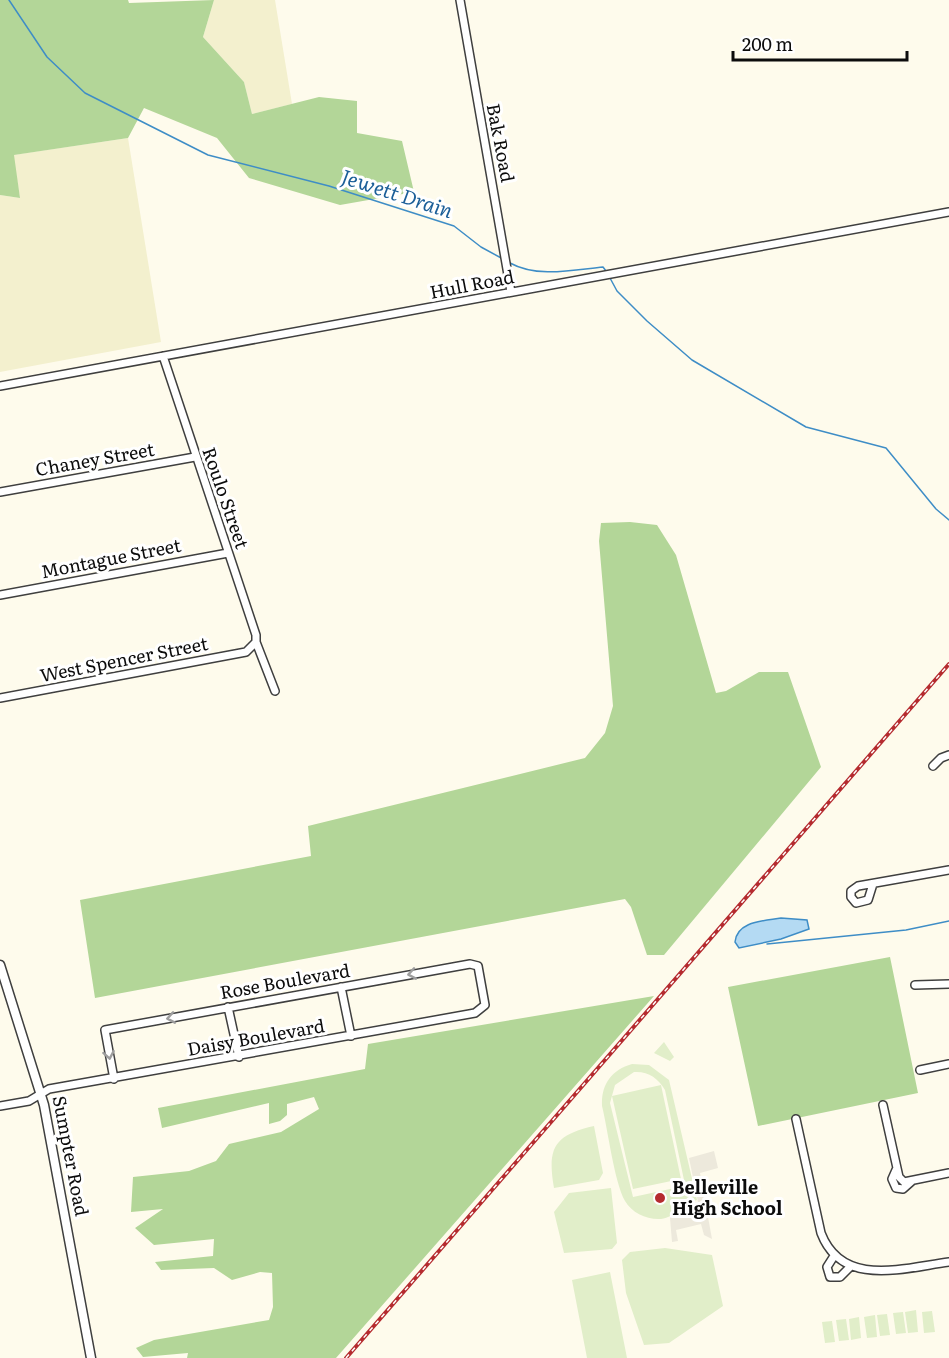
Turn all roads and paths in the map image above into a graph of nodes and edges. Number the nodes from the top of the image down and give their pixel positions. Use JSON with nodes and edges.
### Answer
{"nodes":[{"id":1,"x":460,"y":0,"type":"edge"},
{"id":2,"x":949,"y":212,"type":"edge"},
{"id":3,"x":511,"y":292,"type":"junction"},
{"id":4,"x":163,"y":356,"type":"junction"},
{"id":5,"x":0,"y":386,"type":"edge"},
{"id":6,"x":195,"y":457,"type":"junction"},
{"id":7,"x":0,"y":492,"type":"edge"},
{"id":8,"x":228,"y":553,"type":"junction"},
{"id":9,"x":0,"y":595,"type":"edge"},
{"id":10,"x":254,"y":645,"type":"junction"},
{"id":11,"x":275,"y":692,"type":"dead end"},
{"id":12,"x":0,"y":698,"type":"edge"},
{"id":13,"x":949,"y":755,"type":"edge"},
{"id":14,"x":933,"y":766,"type":"dead end"},
{"id":15,"x":949,"y":870,"type":"edge"},
{"id":16,"x":873,"y":884,"type":"dead end"},
{"id":17,"x":0,"y":965,"type":"edge"},
{"id":18,"x":949,"y":984,"type":"edge"},
{"id":19,"x":915,"y":986,"type":"dead end"},
{"id":20,"x":341,"y":987,"type":"junction"},
{"id":21,"x":228,"y":1007,"type":"junction"},
{"id":22,"x":477,"y":1012,"type":"joint"},
{"id":23,"x":351,"y":1036,"type":"junction"},
{"id":24,"x":239,"y":1057,"type":"junction"},
{"id":25,"x":949,"y":1064,"type":"edge"},
{"id":26,"x":920,"y":1070,"type":"dead end"},
{"id":27,"x":114,"y":1079,"type":"junction"},
{"id":28,"x":41,"y":1095,"type":"junction"},
{"id":29,"x":883,"y":1106,"type":"dead end"},
{"id":30,"x":0,"y":1107,"type":"edge"},
{"id":31,"x":796,"y":1119,"type":"dead end"},
{"id":32,"x":949,"y":1173,"type":"edge"},
{"id":33,"x":834,"y":1256,"type":"junction"},
{"id":34,"x":949,"y":1262,"type":"edge"},
{"id":35,"x":850,"y":1268,"type":"junction"},
{"id":36,"x":91,"y":1358,"type":"edge"}],
"edges":[{"from":1,"to":3,"type":"street","name":"Bak Road"},
{"from":2,"to":3,"type":"street","name":"Hull Road"},
{"from":3,"to":4,"type":"street","name":"Hull Road"},
{"from":4,"to":5,"type":"street","name":"Hull Road"},
{"from":4,"to":6,"type":"street","name":"Roulo Street"},
{"from":6,"to":7,"type":"street","name":"Chaney Street"},
{"from":6,"to":8,"type":"street","name":"Roulo Street"},
{"from":8,"to":9,"type":"street","name":"Montague Street"},
{"from":8,"to":10,"type":"street","name":"Roulo Street"},
{"from":10,"to":11,"type":"street","name":"Roulo Street"},
{"from":10,"to":12,"type":"street","name":"West Spencer Street"},
{"from":13,"to":14,"type":"street"},
{"from":15,"to":16,"type":"street"},
{"from":17,"to":28,"type":"street","name":"Sumpter Road"},
{"from":18,"to":19,"type":"street"},
{"from":20,"to":21,"type":"street","name":"Rose Boulevard"},
{"from":22,"to":20,"type":"street","name":"Rose Boulevard","one_way":true},
{"from":20,"to":23,"type":"street"},
{"from":21,"to":24,"type":"street"},
{"from":21,"to":27,"type":"street","name":"Rose Boulevard","one_way":true},
{"from":22,"to":23,"type":"street","name":"Daisy Boulevard"},
{"from":23,"to":24,"type":"street","name":"Daisy Boulevard"},
{"from":24,"to":27,"type":"street","name":"Daisy Boulevard"},
{"from":25,"to":26,"type":"street"},
{"from":27,"to":28,"type":"street","name":"Daisy Boulevard"},
{"from":28,"to":30,"type":"street","name":"Daisy Boulevard"},
{"from":28,"to":36,"type":"street","name":"Sumpter Road"},
{"from":29,"to":32,"type":"street"},
{"from":31,"to":33,"type":"street"},
{"from":33,"to":35,"type":"street"},
{"from":33,"to":35,"type":"street"},
{"from":34,"to":35,"type":"street"}]}
